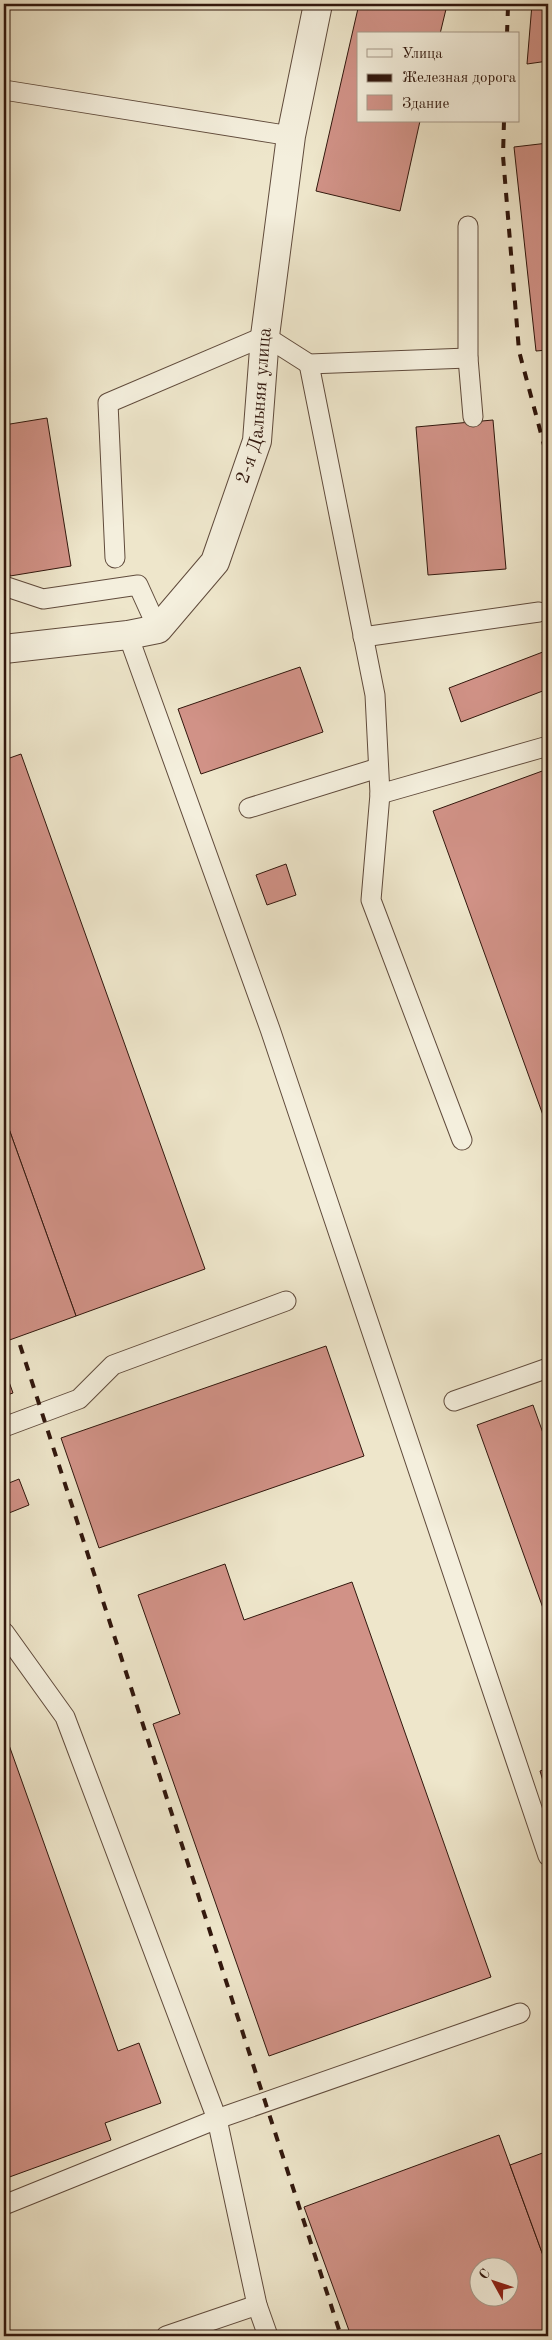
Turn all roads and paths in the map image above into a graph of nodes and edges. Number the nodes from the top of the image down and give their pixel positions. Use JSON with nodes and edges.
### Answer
{"nodes":[{"id":1,"x":318,"y":4,"type":"edge"},
{"id":2,"x":4,"y":90,"type":"edge"},
{"id":3,"x":292,"y":136,"type":"junction"},
{"id":4,"x":468,"y":226,"type":"dead end"},
{"id":5,"x":265,"y":336,"type":"junction"},
{"id":6,"x":468,"y":358,"type":"junction"},
{"id":7,"x":309,"y":364,"type":"junction"},
{"id":8,"x":473,"y":417,"type":"dead end"},
{"id":9,"x":115,"y":558,"type":"dead end"},
{"id":10,"x":4,"y":586,"type":"edge"},
{"id":11,"x":539,"y":612,"type":"dead end"},
{"id":12,"x":158,"y":629,"type":"junction"},
{"id":13,"x":128,"y":635,"type":"junction"},
{"id":14,"x":363,"y":637,"type":"junction"},
{"id":15,"x":4,"y":649,"type":"edge"},
{"id":16,"x":548,"y":746,"type":"edge"},
{"id":17,"x":378,"y":768,"type":"junction"},
{"id":18,"x":380,"y":794,"type":"junction"},
{"id":19,"x":249,"y":808,"type":"dead end"},
{"id":20,"x":462,"y":1140,"type":"dead end"},
{"id":21,"x":286,"y":1301,"type":"dead end"},
{"id":22,"x":548,"y":1368,"type":"edge"},
{"id":23,"x":454,"y":1401,"type":"dead end"},
{"id":24,"x":4,"y":1427,"type":"edge"},
{"id":25,"x":4,"y":1632,"type":"edge"},
{"id":26,"x":548,"y":1856,"type":"edge"},
{"id":27,"x":520,"y":2014,"type":"dead end"},
{"id":28,"x":217,"y":2119,"type":"junction"},
{"id":29,"x":4,"y":2205,"type":"edge"},
{"id":30,"x":257,"y":2305,"type":"junction"},
{"id":31,"x":166,"y":2336,"type":"edge"},
{"id":32,"x":268,"y":2336,"type":"edge"}],
"edges":[{"from":1,"to":3,"type":"street","name":"2-я Дальняя улица"},
{"from":2,"to":3,"type":"lane"},
{"from":3,"to":5,"type":"street","name":"2-я Дальняя улица"},
{"from":4,"to":6,"type":"lane"},
{"from":5,"to":7,"type":"lane"},
{"from":5,"to":9,"type":"lane"},
{"from":5,"to":12,"type":"street","name":"2-я Дальняя улица"},
{"from":6,"to":7,"type":"lane"},
{"from":6,"to":8,"type":"lane"},
{"from":7,"to":14,"type":"lane"},
{"from":10,"to":12,"type":"lane"},
{"from":11,"to":14,"type":"lane"},
{"from":12,"to":13,"type":"street"},
{"from":13,"to":15,"type":"street"},
{"from":13,"to":26,"type":"lane"},
{"from":14,"to":17,"type":"lane"},
{"from":16,"to":18,"type":"lane"},
{"from":17,"to":18,"type":"lane"},
{"from":17,"to":19,"type":"lane"},
{"from":18,"to":20,"type":"lane"},
{"from":21,"to":24,"type":"lane"},
{"from":22,"to":23,"type":"lane"},
{"from":25,"to":28,"type":"lane"},
{"from":27,"to":28,"type":"lane"},
{"from":28,"to":29,"type":"lane"},
{"from":28,"to":30,"type":"lane"},
{"from":30,"to":31,"type":"lane"},
{"from":30,"to":32,"type":"lane"}]}
